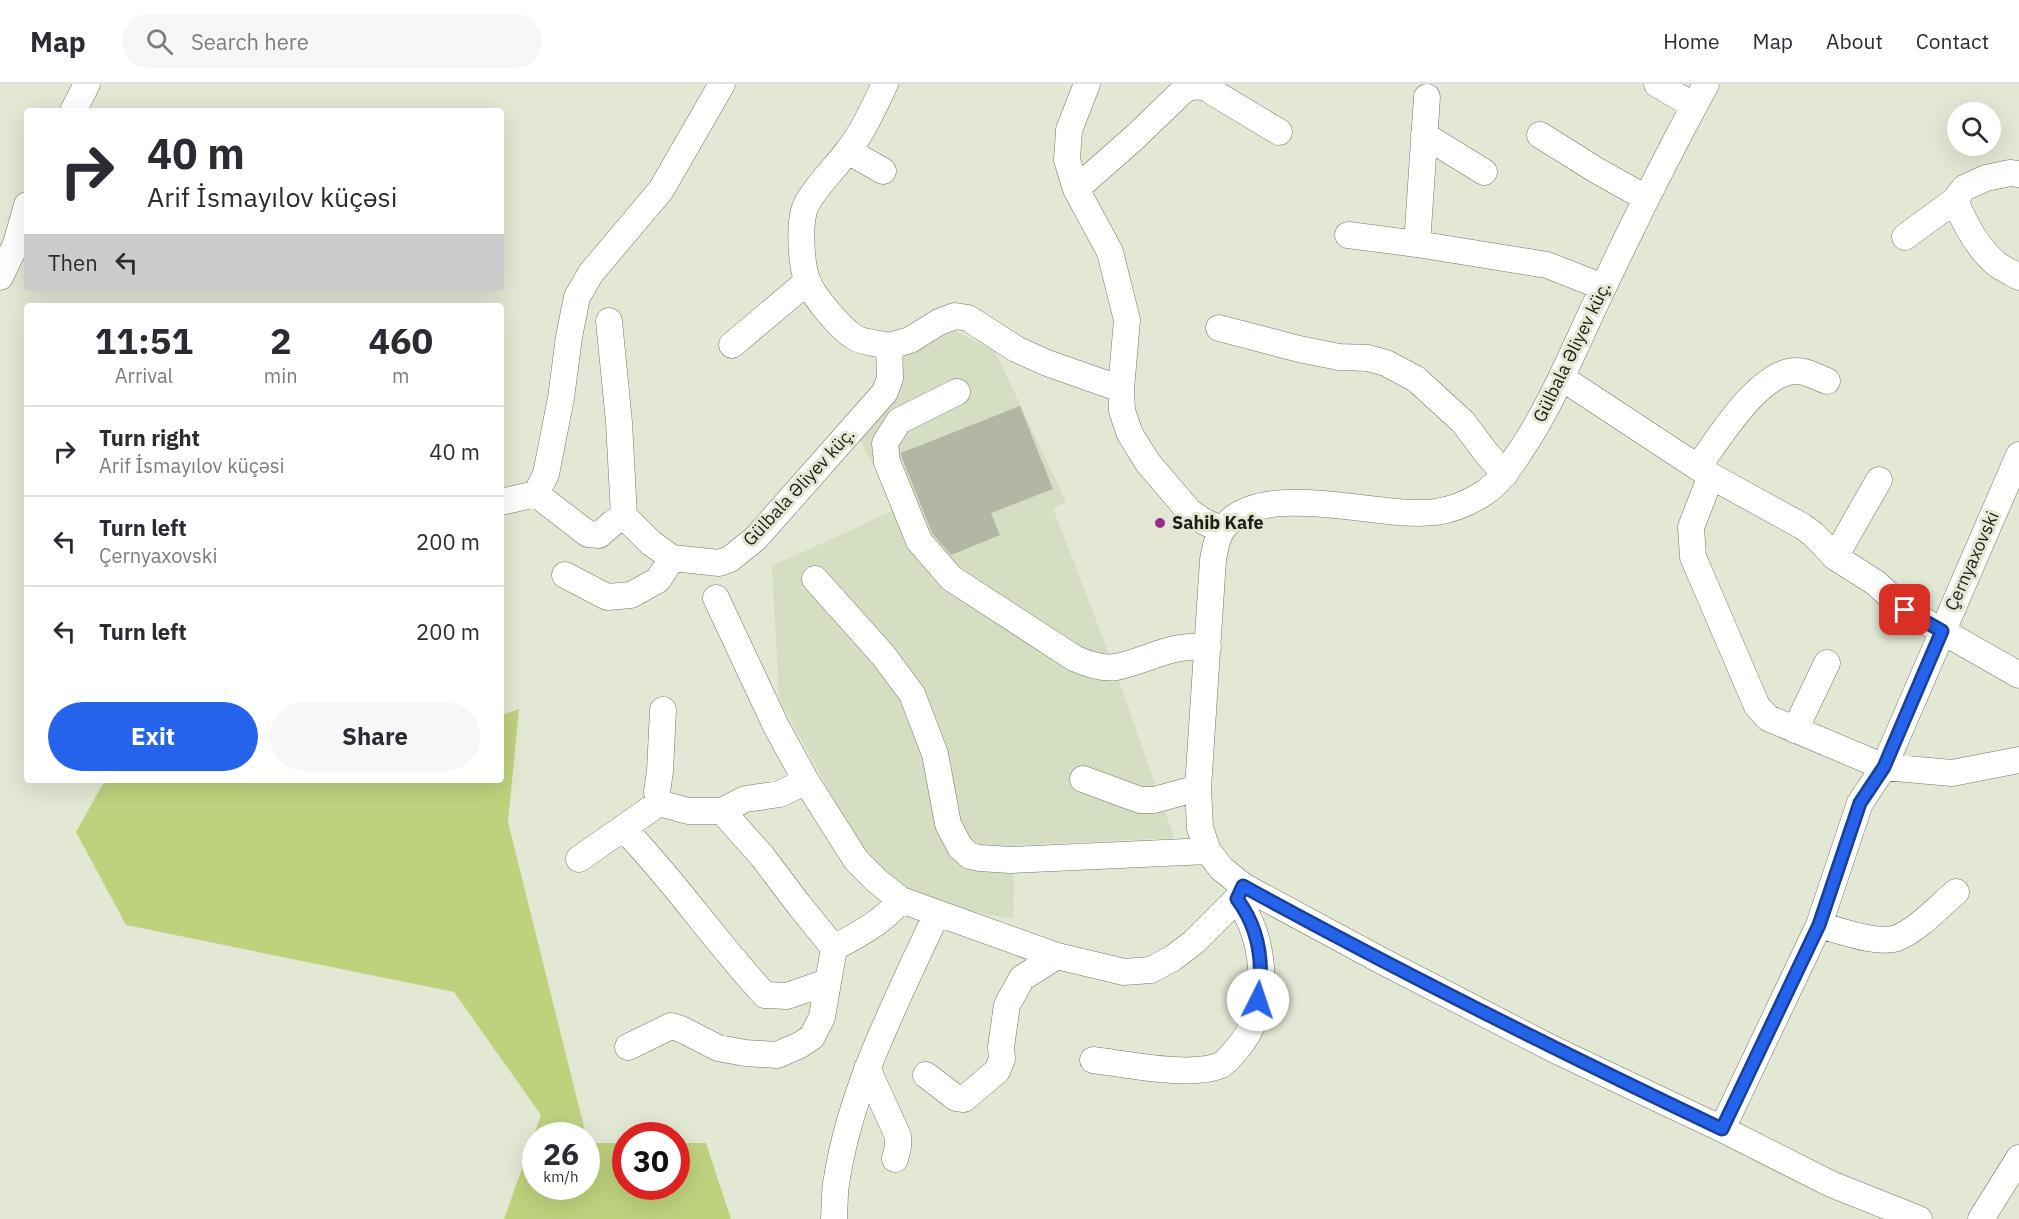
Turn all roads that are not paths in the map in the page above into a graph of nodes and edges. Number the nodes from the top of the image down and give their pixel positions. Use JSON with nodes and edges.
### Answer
{"nodes":[{"id":1,"x":87,"y":84,"type":"edge"},
{"id":2,"x":722,"y":84,"type":"edge"},
{"id":3,"x":885,"y":84,"type":"edge"},
{"id":4,"x":1087,"y":84,"type":"edge"},
{"id":5,"x":1657,"y":84,"type":"edge"},
{"id":6,"x":1706,"y":84,"type":"edge"},
{"id":7,"x":1427,"y":97,"type":"dead end"},
{"id":8,"x":1694,"y":106,"type":"junction"},
{"id":9,"x":75,"y":108,"type":"edge"},
{"id":10,"x":1279,"y":132,"type":"dead end"},
{"id":11,"x":1424,"y":135,"type":"junction"},
{"id":12,"x":1540,"y":135,"type":"dead end"},
{"id":13,"x":848,"y":151,"type":"junction"},
{"id":14,"x":883,"y":171,"type":"dead end"},
{"id":15,"x":1484,"y":172,"type":"dead end"},
{"id":16,"x":2019,"y":174,"type":"edge"},
{"id":17,"x":1076,"y":189,"type":"junction"},
{"id":18,"x":1646,"y":198,"type":"junction"},
{"id":19,"x":1955,"y":200,"type":"junction"},
{"id":20,"x":24,"y":220,"type":"edge"},
{"id":21,"x":1348,"y":235,"type":"dead end"},
{"id":22,"x":1905,"y":237,"type":"dead end"},
{"id":23,"x":1417,"y":244,"type":"junction"},
{"id":24,"x":0,"y":277,"type":"edge"},
{"id":25,"x":2019,"y":277,"type":"edge"},
{"id":26,"x":808,"y":281,"type":"junction"},
{"id":27,"x":1603,"y":288,"type":"junction"},
{"id":28,"x":609,"y":321,"type":"dead end"},
{"id":29,"x":1219,"y":328,"type":"dead end"},
{"id":30,"x":732,"y":345,"type":"dead end"},
{"id":31,"x":889,"y":346,"type":"junction"},
{"id":32,"x":1562,"y":378,"type":"junction"},
{"id":33,"x":1827,"y":381,"type":"dead end"},
{"id":34,"x":1121,"y":389,"type":"junction"},
{"id":35,"x":957,"y":392,"type":"dead end"},
{"id":36,"x":2019,"y":455,"type":"edge"},
{"id":37,"x":1704,"y":472,"type":"junction"},
{"id":38,"x":1505,"y":474,"type":"junction"},
{"id":39,"x":1879,"y":480,"type":"dead end"},
{"id":40,"x":536,"y":494,"type":"junction"},
{"id":41,"x":504,"y":501,"type":"edge"},
{"id":42,"x":624,"y":516,"type":"junction"},
{"id":43,"x":1222,"y":530,"type":"junction"},
{"id":44,"x":1835,"y":557,"type":"junction"},
{"id":45,"x":672,"y":558,"type":"junction"},
{"id":46,"x":565,"y":575,"type":"dead end"},
{"id":47,"x":815,"y":579,"type":"dead end"},
{"id":48,"x":716,"y":598,"type":"dead end"},
{"id":49,"x":1942,"y":631,"type":"junction"},
{"id":50,"x":1208,"y":647,"type":"junction"},
{"id":51,"x":1827,"y":663,"type":"dead end"},
{"id":52,"x":2019,"y":675,"type":"edge"},
{"id":53,"x":663,"y":710,"type":"dead end"},
{"id":54,"x":1796,"y":730,"type":"junction"},
{"id":55,"x":2019,"y":760,"type":"edge"},
{"id":56,"x":1884,"y":767,"type":"junction"},
{"id":57,"x":1083,"y":779,"type":"dead end"},
{"id":58,"x":806,"y":781,"type":"junction"},
{"id":59,"x":1198,"y":788,"type":"junction"},
{"id":60,"x":658,"y":803,"type":"junction"},
{"id":61,"x":722,"y":811,"type":"junction"},
{"id":62,"x":623,"y":828,"type":"junction"},
{"id":63,"x":1208,"y":851,"type":"junction"},
{"id":64,"x":579,"y":859,"type":"dead end"},
{"id":65,"x":1240,"y":892,"type":"junction"},
{"id":66,"x":1956,"y":892,"type":"dead end"},
{"id":67,"x":901,"y":900,"type":"junction"},
{"id":68,"x":937,"y":913,"type":"junction"},
{"id":69,"x":1819,"y":925,"type":"junction"},
{"id":70,"x":834,"y":948,"type":"junction"},
{"id":71,"x":1057,"y":956,"type":"junction"},
{"id":72,"x":828,"y":982,"type":"junction"},
{"id":73,"x":628,"y":1047,"type":"dead end"},
{"id":74,"x":1093,"y":1060,"type":"dead end"},
{"id":75,"x":867,"y":1068,"type":"junction"},
{"id":76,"x":926,"y":1075,"type":"dead end"},
{"id":77,"x":1722,"y":1129,"type":"junction"},
{"id":78,"x":2019,"y":1158,"type":"edge"},
{"id":79,"x":895,"y":1159,"type":"dead end"},
{"id":80,"x":834,"y":1219,"type":"edge"},
{"id":81,"x":1919,"y":1219,"type":"edge"},
{"id":82,"x":1981,"y":1219,"type":"edge"}],
"edges":[{"from":1,"to":9,"type":"street"},
{"from":2,"to":40,"type":"street"},
{"from":3,"to":13,"type":"street"},
{"from":4,"to":17,"type":"street"},
{"from":5,"to":8,"type":"street"},
{"from":6,"to":8,"type":"street","name":"Gülbala Əliyev küç."},
{"from":7,"to":11,"type":"street"},
{"from":8,"to":18,"type":"street","name":"Gülbala Əliyev küç."},
{"from":10,"to":17,"type":"street"},
{"from":11,"to":15,"type":"street"},
{"from":11,"to":23,"type":"street"},
{"from":12,"to":18,"type":"street"},
{"from":13,"to":14,"type":"street"},
{"from":13,"to":26,"type":"street"},
{"from":16,"to":19,"type":"street"},
{"from":17,"to":34,"type":"street"},
{"from":18,"to":27,"type":"street","name":"Gülbala Əliyev küç."},
{"from":19,"to":22,"type":"street"},
{"from":19,"to":25,"type":"street"},
{"from":20,"to":24,"type":"street"},
{"from":21,"to":23,"type":"street"},
{"from":23,"to":27,"type":"street"},
{"from":26,"to":30,"type":"street"},
{"from":26,"to":31,"type":"street"},
{"from":27,"to":32,"type":"street","name":"Gülbala Əliyev küç."},
{"from":28,"to":42,"type":"street"},
{"from":29,"to":38,"type":"street"},
{"from":31,"to":34,"type":"street"},
{"from":31,"to":45,"type":"street","name":"Gülbala Əliyev küç."},
{"from":32,"to":37,"type":"street"},
{"from":32,"to":38,"type":"street","name":"Gülbala Əliyev küç."},
{"from":33,"to":37,"type":"street"},
{"from":34,"to":43,"type":"street"},
{"from":35,"to":50,"type":"street"},
{"from":36,"to":49,"type":"street","name":"Çernyaxovski"},
{"from":37,"to":44,"type":"street"},
{"from":37,"to":54,"type":"street"},
{"from":38,"to":43,"type":"street","name":"Gülbala Əliyev küç."},
{"from":39,"to":44,"type":"street"},
{"from":40,"to":41,"type":"street"},
{"from":40,"to":42,"type":"street"},
{"from":42,"to":45,"type":"street"},
{"from":43,"to":50,"type":"street"},
{"from":44,"to":49,"type":"street"},
{"from":45,"to":46,"type":"street"},
{"from":47,"to":63,"type":"street"},
{"from":48,"to":58,"type":"street"},
{"from":49,"to":52,"type":"street"},
{"from":49,"to":56,"type":"street","name":"Çernyaxovski"},
{"from":50,"to":59,"type":"street"},
{"from":51,"to":54,"type":"street"},
{"from":53,"to":60,"type":"street"},
{"from":54,"to":56,"type":"street"},
{"from":55,"to":56,"type":"street"},
{"from":56,"to":69,"type":"street","name":"Çernyaxovski"},
{"from":57,"to":59,"type":"street"},
{"from":58,"to":61,"type":"street"},
{"from":58,"to":67,"type":"street"},
{"from":59,"to":63,"type":"street"},
{"from":60,"to":61,"type":"street"},
{"from":60,"to":62,"type":"street"},
{"from":61,"to":70,"type":"street"},
{"from":62,"to":64,"type":"street"},
{"from":62,"to":72,"type":"street"},
{"from":63,"to":65,"type":"street"},
{"from":65,"to":71,"type":"street"},
{"from":65,"to":74,"type":"street"},
{"from":65,"to":77,"type":"street"},
{"from":66,"to":69,"type":"street"},
{"from":67,"to":68,"type":"street"},
{"from":67,"to":70,"type":"street"},
{"from":68,"to":71,"type":"street"},
{"from":68,"to":75,"type":"street"},
{"from":69,"to":77,"type":"street","name":"Çernyaxovski"},
{"from":70,"to":72,"type":"street"},
{"from":71,"to":76,"type":"street"},
{"from":72,"to":73,"type":"street"},
{"from":75,"to":79,"type":"street"},
{"from":75,"to":80,"type":"street"},
{"from":77,"to":81,"type":"street"},
{"from":78,"to":82,"type":"street"}]}
